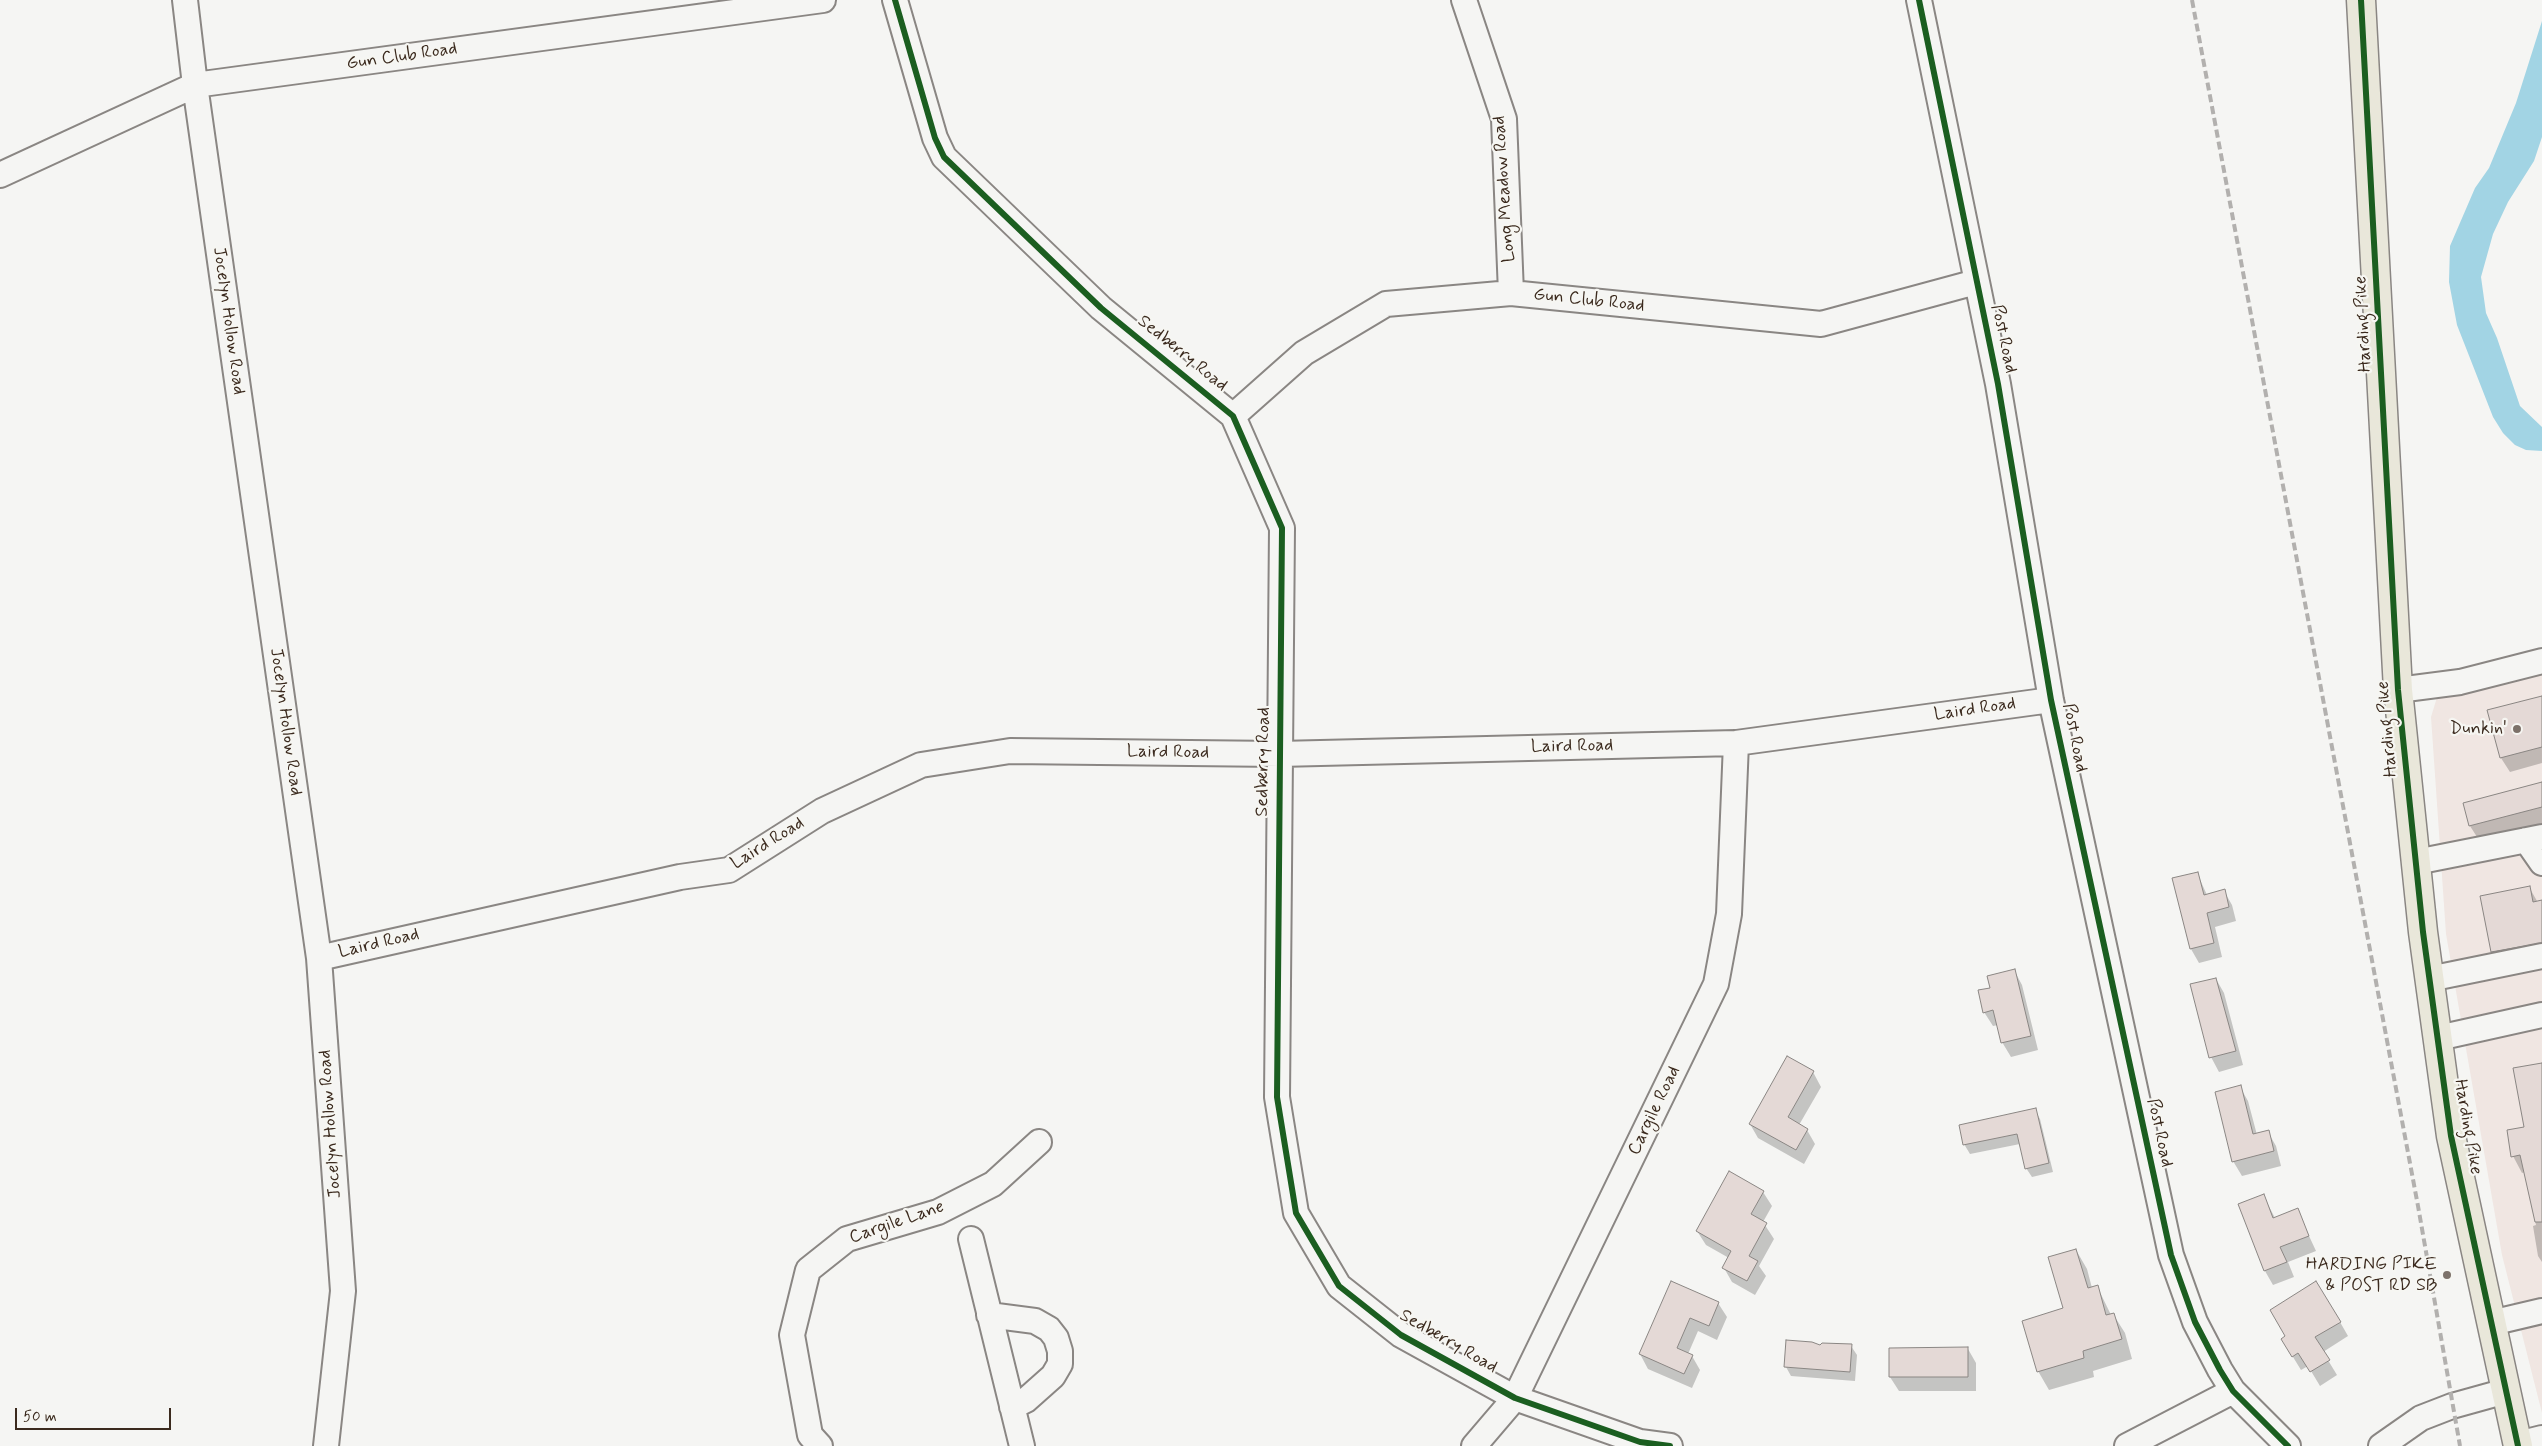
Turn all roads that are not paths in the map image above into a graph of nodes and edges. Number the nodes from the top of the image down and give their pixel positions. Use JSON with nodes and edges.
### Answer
{"nodes":[{"id":1,"x":185,"y":0,"type":"edge"},
{"id":2,"x":822,"y":0,"type":"edge"},
{"id":3,"x":895,"y":0,"type":"edge"},
{"id":4,"x":1464,"y":0,"type":"edge"},
{"id":5,"x":1919,"y":0,"type":"edge"},
{"id":6,"x":2361,"y":0,"type":"edge"},
{"id":7,"x":195,"y":85,"type":"junction"},
{"id":8,"x":0,"y":175,"type":"edge"},
{"id":9,"x":1976,"y":282,"type":"junction"},
{"id":10,"x":1511,"y":294,"type":"junction"},
{"id":11,"x":1233,"y":416,"type":"junction"},
{"id":12,"x":2542,"y":661,"type":"edge"},
{"id":13,"x":2398,"y":690,"type":"junction"},
{"id":14,"x":2051,"y":700,"type":"junction"},
{"id":15,"x":1736,"y":743,"type":"junction"},
{"id":16,"x":1278,"y":754,"type":"junction"},
{"id":17,"x":2534,"y":838,"type":"edge"},
{"id":18,"x":2416,"y":862,"type":"junction"},
{"id":19,"x":2542,"y":863,"type":"edge"},
{"id":20,"x":2542,"y":956,"type":"edge"},
{"id":21,"x":319,"y":958,"type":"junction"},
{"id":22,"x":2429,"y":979,"type":"junction"},
{"id":23,"x":2542,"y":1016,"type":"edge"},
{"id":24,"x":2438,"y":1038,"type":"junction"},
{"id":25,"x":1039,"y":1142,"type":"dead end"},
{"id":26,"x":971,"y":1239,"type":"dead end"},
{"id":27,"x":2542,"y":1311,"type":"edge"},
{"id":28,"x":989,"y":1314,"type":"junction"},
{"id":29,"x":2491,"y":1323,"type":"junction"},
{"id":30,"x":2233,"y":1391,"type":"junction"},
{"id":31,"x":2506,"y":1391,"type":"junction"},
{"id":32,"x":1515,"y":1398,"type":"junction"},
{"id":33,"x":1012,"y":1407,"type":"junction"},
{"id":34,"x":2526,"y":1442,"type":"edge"},
{"id":35,"x":326,"y":1446,"type":"edge"},
{"id":36,"x":820,"y":1446,"type":"edge"},
{"id":37,"x":1022,"y":1446,"type":"edge"},
{"id":38,"x":1474,"y":1446,"type":"edge"},
{"id":39,"x":1670,"y":1446,"type":"edge"},
{"id":40,"x":2127,"y":1446,"type":"edge"},
{"id":41,"x":2288,"y":1446,"type":"edge"},
{"id":42,"x":2382,"y":1446,"type":"edge"}],
"edges":[{"from":1,"to":7,"type":"street","name":"Jocelyn Hollow Road"},
{"from":2,"to":7,"type":"street","name":"Gun Club Road"},
{"from":3,"to":11,"type":"street","name":"Sedberry Road"},
{"from":4,"to":10,"type":"street","name":"Long Meadow Road"},
{"from":5,"to":9,"type":"street","name":"Post Road"},
{"from":6,"to":13,"type":"main road","name":"Harding Pike"},
{"from":7,"to":8,"type":"street","name":"Gun Club Road"},
{"from":7,"to":21,"type":"street","name":"Jocelyn Hollow Road"},
{"from":9,"to":10,"type":"street","name":"Gun Club Road"},
{"from":9,"to":14,"type":"street","name":"Post Road"},
{"from":10,"to":11,"type":"street","name":"Gun Club Road"},
{"from":11,"to":16,"type":"street","name":"Sedberry Road"},
{"from":12,"to":13,"type":"street"},
{"from":13,"to":18,"type":"main road","name":"Harding Pike"},
{"from":14,"to":15,"type":"street","name":"Laird Road"},
{"from":14,"to":30,"type":"street","name":"Post Road"},
{"from":15,"to":16,"type":"street","name":"Laird Road"},
{"from":15,"to":32,"type":"street","name":"Cargile Road"},
{"from":16,"to":21,"type":"street","name":"Laird Road"},
{"from":16,"to":32,"type":"street","name":"Sedberry Road"},
{"from":17,"to":18,"type":"street"},
{"from":17,"to":19,"type":"street"},
{"from":18,"to":22,"type":"main road","name":"Harding Pike"},
{"from":20,"to":22,"type":"street"},
{"from":21,"to":35,"type":"street","name":"Jocelyn Hollow Road"},
{"from":22,"to":24,"type":"main road","name":"Harding Pike"},
{"from":23,"to":24,"type":"street"},
{"from":24,"to":29,"type":"main road","name":"Harding Pike"},
{"from":25,"to":36,"type":"street","name":"Cargile Lane"},
{"from":26,"to":28,"type":"street"},
{"from":27,"to":29,"type":"street"},
{"from":28,"to":33,"type":"street"},
{"from":28,"to":33,"type":"street"},
{"from":29,"to":31,"type":"main road","name":"Harding Pike"},
{"from":30,"to":40,"type":"street"},
{"from":30,"to":41,"type":"street","name":"Post Road"},
{"from":31,"to":34,"type":"main road","name":"Harding Pike"},
{"from":31,"to":42,"type":"street"},
{"from":32,"to":38,"type":"street","name":"Cargile Road"},
{"from":32,"to":39,"type":"street","name":"Sedberry Road"},
{"from":33,"to":37,"type":"street"}]}
